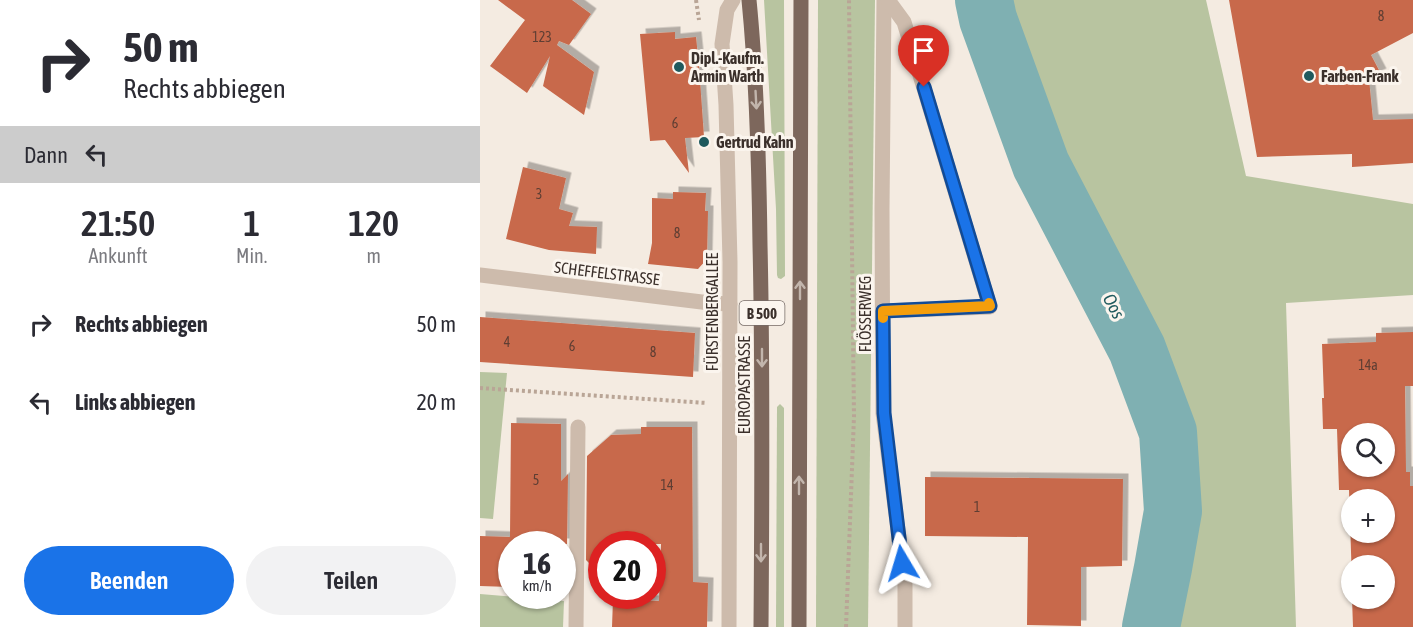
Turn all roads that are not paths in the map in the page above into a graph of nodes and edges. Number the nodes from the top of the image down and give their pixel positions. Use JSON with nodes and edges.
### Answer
{"nodes":[{"id":1,"x":733,"y":0,"type":"edge"},
{"id":2,"x":749,"y":0,"type":"edge"},
{"id":3,"x":801,"y":0,"type":"edge"},
{"id":4,"x":886,"y":0,"type":"edge"},
{"id":5,"x":480,"y":275,"type":"edge"},
{"id":6,"x":730,"y":304,"type":"junction"},
{"id":7,"x":883,"y":311,"type":"junction"},
{"id":8,"x":578,"y":427,"type":"dead end"},
{"id":9,"x":576,"y":627,"type":"edge"},
{"id":10,"x":729,"y":627,"type":"edge"},
{"id":11,"x":761,"y":627,"type":"edge"},
{"id":12,"x":799,"y":627,"type":"edge"},
{"id":13,"x":905,"y":627,"type":"edge"}],
"edges":[{"from":1,"to":6,"type":"street","name":"FÜRSTENBERGALLEE"},
{"from":2,"to":11,"type":"main road","name":"EUROPASTRASSE","number":"B 500","one_way":true},
{"from":12,"to":3,"type":"main road","number":"B 500","one_way":true},
{"from":4,"to":7,"type":"street","name":"FLÖSSERWEG"},
{"from":4,"to":7,"type":"street"},
{"from":5,"to":6,"type":"street","name":"SCHEFFELSTRASSE"},
{"from":6,"to":10,"type":"street","name":"FÜRSTENBERGALLEE"},
{"from":7,"to":13,"type":"street","name":"FLÖSSERWEG"},
{"from":8,"to":9,"type":"street"}]}
